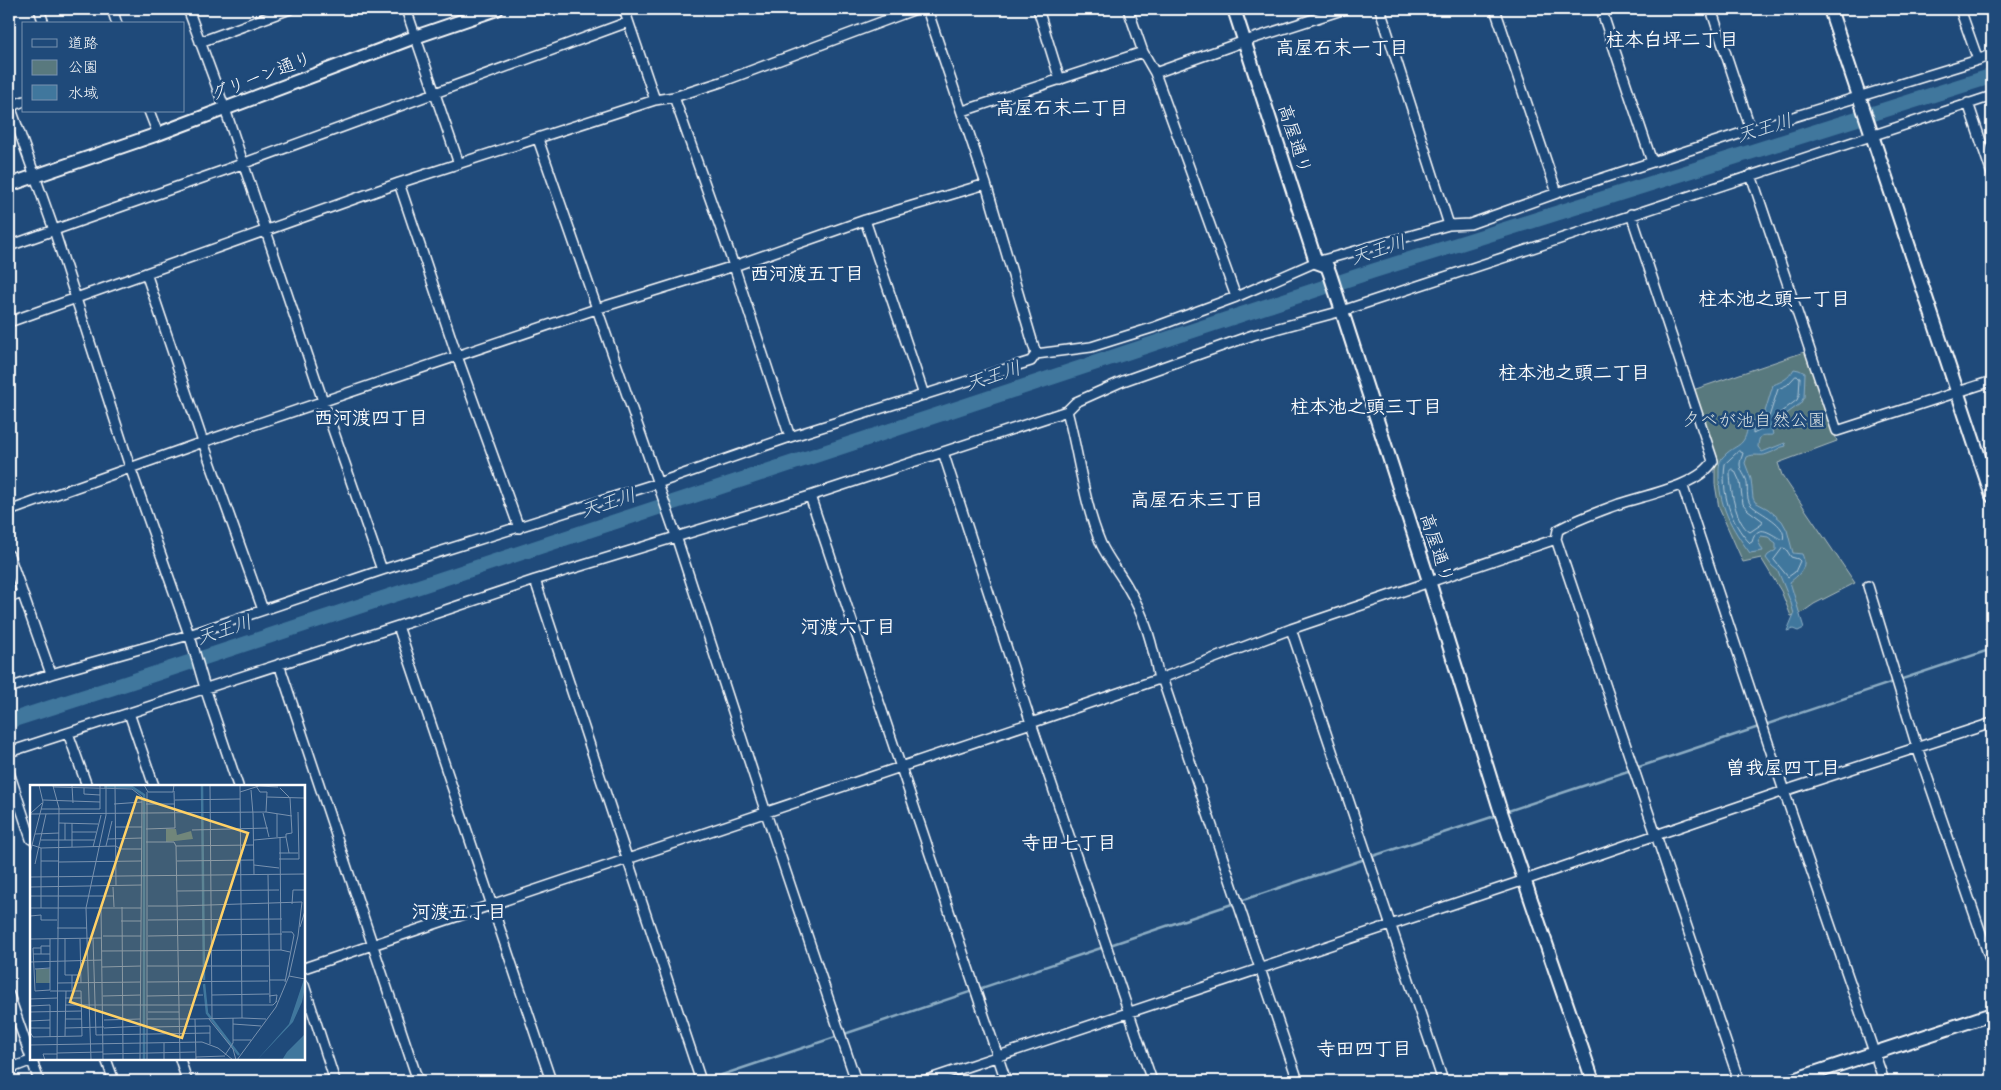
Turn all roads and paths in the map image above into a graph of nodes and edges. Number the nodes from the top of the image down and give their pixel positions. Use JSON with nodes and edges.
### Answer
{"nodes":[{"id":1,"x":39,"y":9,"type":"edge"},
{"id":2,"x":112,"y":9,"type":"edge"},
{"id":3,"x":188,"y":9,"type":"edge"},
{"id":4,"x":290,"y":9,"type":"edge"},
{"id":5,"x":406,"y":9,"type":"edge"},
{"id":6,"x":497,"y":9,"type":"edge"},
{"id":7,"x":624,"y":9,"type":"edge"},
{"id":8,"x":916,"y":9,"type":"edge"},
{"id":9,"x":927,"y":9,"type":"edge"},
{"id":10,"x":1038,"y":9,"type":"edge"},
{"id":11,"x":1128,"y":9,"type":"edge"},
{"id":12,"x":1234,"y":9,"type":"edge"},
{"id":13,"x":1345,"y":9,"type":"edge"},
{"id":14,"x":1380,"y":9,"type":"edge"},
{"id":15,"x":1495,"y":9,"type":"edge"},
{"id":16,"x":1601,"y":9,"type":"edge"},
{"id":17,"x":1711,"y":9,"type":"edge"},
{"id":18,"x":1830,"y":9,"type":"edge"},
{"id":19,"x":1960,"y":9,"type":"edge"},
{"id":20,"x":267,"y":13,"type":"edge"},
{"id":21,"x":43,"y":22,"type":"edge"},
{"id":22,"x":116,"y":22,"type":"edge"},
{"id":23,"x":628,"y":22,"type":"junction"},
{"id":24,"x":416,"y":37,"type":"junction"},
{"id":25,"x":1245,"y":41,"type":"junction"},
{"id":26,"x":200,"y":42,"type":"junction"},
{"id":27,"x":1143,"y":52,"type":"junction"},
{"id":28,"x":1992,"y":54,"type":"edge"},
{"id":29,"x":1978,"y":60,"type":"junction"},
{"id":30,"x":1155,"y":73,"type":"junction"},
{"id":31,"x":1060,"y":80,"type":"junction"},
{"id":32,"x":434,"y":93,"type":"junction"},
{"id":33,"x":1992,"y":96,"type":"edge"},
{"id":34,"x":674,"y":97,"type":"junction"},
{"id":35,"x":655,"y":100,"type":"junction"},
{"id":36,"x":1860,"y":100,"type":"junction"},
{"id":37,"x":22,"y":103,"type":"edge"},
{"id":38,"x":1968,"y":103,"type":"junction"},
{"id":39,"x":9,"y":106,"type":"edge"},
{"id":40,"x":224,"y":109,"type":"junction"},
{"id":41,"x":149,"y":112,"type":"edge"},
{"id":42,"x":963,"y":112,"type":"junction"},
{"id":43,"x":1750,"y":130,"type":"junction"},
{"id":44,"x":1870,"y":133,"type":"junction"},
{"id":45,"x":158,"y":134,"type":"junction"},
{"id":46,"x":538,"y":139,"type":"junction"},
{"id":47,"x":1652,"y":162,"type":"junction"},
{"id":48,"x":242,"y":164,"type":"junction"},
{"id":49,"x":459,"y":164,"type":"junction"},
{"id":50,"x":1992,"y":174,"type":"edge"},
{"id":51,"x":35,"y":175,"type":"junction"},
{"id":52,"x":1751,"y":175,"type":"junction"},
{"id":53,"x":399,"y":183,"type":"junction"},
{"id":54,"x":986,"y":184,"type":"junction"},
{"id":55,"x":9,"y":185,"type":"edge"},
{"id":56,"x":1556,"y":193,"type":"junction"},
{"id":57,"x":1631,"y":214,"type":"junction"},
{"id":58,"x":865,"y":220,"type":"junction"},
{"id":59,"x":1449,"y":225,"type":"junction"},
{"id":60,"x":54,"y":230,"type":"junction"},
{"id":61,"x":266,"y":230,"type":"junction"},
{"id":62,"x":9,"y":246,"type":"edge"},
{"id":63,"x":1316,"y":262,"type":"junction"},
{"id":64,"x":734,"y":266,"type":"junction"},
{"id":65,"x":146,"y":273,"type":"junction"},
{"id":66,"x":1236,"y":297,"type":"junction"},
{"id":67,"x":76,"y":299,"type":"junction"},
{"id":68,"x":1341,"y":306,"type":"junction"},
{"id":69,"x":596,"y":309,"type":"junction"},
{"id":70,"x":9,"y":322,"type":"edge"},
{"id":71,"x":1036,"y":354,"type":"junction"},
{"id":72,"x":457,"y":356,"type":"junction"},
{"id":73,"x":1992,"y":381,"type":"edge"},
{"id":74,"x":1957,"y":392,"type":"junction"},
{"id":75,"x":924,"y":395,"type":"junction"},
{"id":76,"x":323,"y":401,"type":"junction"},
{"id":77,"x":1067,"y":411,"type":"junction"},
{"id":78,"x":790,"y":437,"type":"junction"},
{"id":79,"x":203,"y":442,"type":"junction"},
{"id":80,"x":943,"y":452,"type":"junction"},
{"id":81,"x":130,"y":468,"type":"junction"},
{"id":82,"x":1682,"y":484,"type":"junction"},
{"id":83,"x":659,"y":487,"type":"junction"},
{"id":84,"x":810,"y":496,"type":"junction"},
{"id":85,"x":1992,"y":496,"type":"edge"},
{"id":86,"x":9,"y":510,"type":"edge"},
{"id":87,"x":519,"y":528,"type":"junction"},
{"id":88,"x":675,"y":533,"type":"junction"},
{"id":89,"x":1556,"y":539,"type":"junction"},
{"id":90,"x":9,"y":555,"type":"edge"},
{"id":91,"x":382,"y":570,"type":"junction"},
{"id":92,"x":535,"y":580,"type":"junction"},
{"id":93,"x":1429,"y":581,"type":"junction"},
{"id":94,"x":1868,"y":586,"type":"dead end"},
{"id":95,"x":22,"y":592,"type":"junction"},
{"id":96,"x":9,"y":598,"type":"edge"},
{"id":97,"x":263,"y":610,"type":"junction"},
{"id":98,"x":398,"y":626,"type":"junction"},
{"id":99,"x":1292,"y":629,"type":"junction"},
{"id":100,"x":191,"y":639,"type":"junction"},
{"id":101,"x":279,"y":664,"type":"junction"},
{"id":102,"x":51,"y":674,"type":"junction"},
{"id":103,"x":1160,"y":679,"type":"junction"},
{"id":104,"x":204,"y":684,"type":"junction"},
{"id":105,"x":9,"y":688,"type":"edge"},
{"id":106,"x":129,"y":713,"type":"junction"},
{"id":107,"x":1031,"y":723,"type":"junction"},
{"id":108,"x":1992,"y":723,"type":"edge"},
{"id":109,"x":68,"y":733,"type":"junction"},
{"id":110,"x":1917,"y":747,"type":"junction"},
{"id":111,"x":9,"y":752,"type":"edge"},
{"id":112,"x":900,"y":768,"type":"junction"},
{"id":113,"x":9,"y":772,"type":"edge"},
{"id":114,"x":87,"y":785,"type":"edge"},
{"id":115,"x":154,"y":785,"type":"edge"},
{"id":116,"x":238,"y":785,"type":"edge"},
{"id":117,"x":1784,"y":791,"type":"junction"},
{"id":118,"x":766,"y":813,"type":"junction"},
{"id":119,"x":1656,"y":835,"type":"junction"},
{"id":120,"x":30,"y":836,"type":"edge"},
{"id":121,"x":627,"y":859,"type":"junction"},
{"id":122,"x":1525,"y":880,"type":"junction"},
{"id":123,"x":491,"y":904,"type":"junction"},
{"id":124,"x":1391,"y":925,"type":"junction"},
{"id":125,"x":372,"y":945,"type":"junction"},
{"id":126,"x":1992,"y":965,"type":"edge"},
{"id":127,"x":305,"y":968,"type":"edge"},
{"id":128,"x":1260,"y":968,"type":"junction"},
{"id":129,"x":305,"y":988,"type":"edge"},
{"id":130,"x":9,"y":995,"type":"edge"},
{"id":131,"x":1129,"y":1011,"type":"junction"},
{"id":132,"x":1992,"y":1014,"type":"edge"},
{"id":133,"x":30,"y":1050,"type":"edge"},
{"id":134,"x":1875,"y":1053,"type":"junction"},
{"id":135,"x":997,"y":1056,"type":"junction"},
{"id":136,"x":34,"y":1060,"type":"edge"},
{"id":137,"x":106,"y":1060,"type":"edge"},
{"id":138,"x":180,"y":1060,"type":"edge"},
{"id":139,"x":9,"y":1068,"type":"edge"},
{"id":140,"x":39,"y":1081,"type":"edge"},
{"id":141,"x":114,"y":1081,"type":"edge"},
{"id":142,"x":188,"y":1081,"type":"edge"},
{"id":143,"x":336,"y":1081,"type":"edge"},
{"id":144,"x":418,"y":1081,"type":"edge"},
{"id":145,"x":550,"y":1081,"type":"edge"},
{"id":146,"x":701,"y":1081,"type":"edge"},
{"id":147,"x":856,"y":1081,"type":"edge"},
{"id":148,"x":924,"y":1081,"type":"edge"},
{"id":149,"x":1006,"y":1081,"type":"edge"},
{"id":150,"x":1152,"y":1081,"type":"edge"},
{"id":151,"x":1298,"y":1081,"type":"edge"},
{"id":152,"x":1443,"y":1081,"type":"edge"},
{"id":153,"x":1593,"y":1081,"type":"edge"},
{"id":154,"x":1739,"y":1081,"type":"edge"},
{"id":155,"x":1790,"y":1081,"type":"edge"},
{"id":156,"x":1884,"y":1081,"type":"edge"}],
"edges":[{"from":1,"to":21,"type":"street"},
{"from":2,"to":22,"type":"street"},
{"from":3,"to":26,"type":"street"},
{"from":4,"to":20,"type":"street"},
{"from":5,"to":24,"type":"street"},
{"from":6,"to":24,"type":"street","name":"グリーン通り"},
{"from":7,"to":23,"type":"street"},
{"from":8,"to":34,"type":"street"},
{"from":9,"to":42,"type":"street"},
{"from":10,"to":31,"type":"street"},
{"from":11,"to":27,"type":"street"},
{"from":12,"to":25,"type":"street","name":"高屋通り"},
{"from":13,"to":25,"type":"street"},
{"from":14,"to":59,"type":"street"},
{"from":15,"to":56,"type":"street"},
{"from":16,"to":47,"type":"street"},
{"from":17,"to":43,"type":"street"},
{"from":18,"to":36,"type":"street"},
{"from":19,"to":29,"type":"street"},
{"from":20,"to":26,"type":"street"},
{"from":23,"to":32,"type":"street"},
{"from":23,"to":35,"type":"street"},
{"from":24,"to":32,"type":"street"},
{"from":24,"to":40,"type":"street","name":"グリーン通り"},
{"from":25,"to":30,"type":"street"},
{"from":25,"to":63,"type":"street","name":"高屋通り"},
{"from":26,"to":40,"type":"street"},
{"from":27,"to":30,"type":"street"},
{"from":27,"to":31,"type":"street"},
{"from":28,"to":29,"type":"street"},
{"from":29,"to":36,"type":"street"},
{"from":30,"to":66,"type":"street"},
{"from":31,"to":42,"type":"street"},
{"from":32,"to":48,"type":"street"},
{"from":32,"to":49,"type":"street"},
{"from":33,"to":38,"type":"street"},
{"from":34,"to":35,"type":"street"},
{"from":34,"to":64,"type":"street"},
{"from":35,"to":46,"type":"street"},
{"from":36,"to":43,"type":"street"},
{"from":36,"to":44,"type":"street"},
{"from":37,"to":39,"type":"street"},
{"from":38,"to":44,"type":"street"},
{"from":38,"to":50,"type":"street"},
{"from":39,"to":51,"type":"street"},
{"from":40,"to":45,"type":"street","name":"グリーン通り"},
{"from":40,"to":48,"type":"street"},
{"from":41,"to":45,"type":"street"},
{"from":42,"to":54,"type":"street"},
{"from":43,"to":47,"type":"street"},
{"from":44,"to":52,"type":"street"},
{"from":44,"to":74,"type":"street"},
{"from":45,"to":51,"type":"street","name":"グリーン通り"},
{"from":46,"to":49,"type":"street"},
{"from":46,"to":69,"type":"street"},
{"from":47,"to":56,"type":"street"},
{"from":48,"to":60,"type":"street"},
{"from":48,"to":61,"type":"street"},
{"from":49,"to":53,"type":"street"},
{"from":51,"to":55,"type":"street","name":"グリーン通り"},
{"from":51,"to":60,"type":"street"},
{"from":52,"to":57,"type":"street"},
{"from":52,"to":74,"type":"street"},
{"from":53,"to":61,"type":"street"},
{"from":53,"to":72,"type":"street"},
{"from":54,"to":58,"type":"street"},
{"from":54,"to":71,"type":"street"},
{"from":56,"to":59,"type":"street"},
{"from":57,"to":68,"type":"street"},
{"from":57,"to":82,"type":"street"},
{"from":58,"to":64,"type":"street"},
{"from":58,"to":75,"type":"street"},
{"from":59,"to":63,"type":"street"},
{"from":60,"to":62,"type":"street"},
{"from":60,"to":67,"type":"street"},
{"from":61,"to":65,"type":"street"},
{"from":61,"to":76,"type":"street"},
{"from":63,"to":66,"type":"street"},
{"from":63,"to":68,"type":"street","name":"高屋通り"},
{"from":64,"to":69,"type":"street"},
{"from":64,"to":78,"type":"street"},
{"from":65,"to":67,"type":"street"},
{"from":65,"to":79,"type":"street"},
{"from":66,"to":71,"type":"street"},
{"from":67,"to":70,"type":"street"},
{"from":67,"to":81,"type":"street"},
{"from":68,"to":77,"type":"street"},
{"from":68,"to":93,"type":"street","name":"高屋通り"},
{"from":69,"to":72,"type":"street"},
{"from":69,"to":83,"type":"street"},
{"from":71,"to":75,"type":"street"},
{"from":72,"to":76,"type":"street"},
{"from":72,"to":87,"type":"street"},
{"from":73,"to":74,"type":"street"},
{"from":74,"to":85,"type":"street"},
{"from":75,"to":78,"type":"street"},
{"from":76,"to":79,"type":"street"},
{"from":76,"to":91,"type":"street"},
{"from":77,"to":80,"type":"street"},
{"from":77,"to":103,"type":"street"},
{"from":78,"to":83,"type":"street"},
{"from":79,"to":81,"type":"street"},
{"from":79,"to":97,"type":"street"},
{"from":80,"to":84,"type":"street"},
{"from":80,"to":107,"type":"street"},
{"from":81,"to":86,"type":"street"},
{"from":81,"to":100,"type":"street"},
{"from":82,"to":89,"type":"street"},
{"from":82,"to":117,"type":"street"},
{"from":83,"to":87,"type":"street"},
{"from":83,"to":88,"type":"street"},
{"from":84,"to":88,"type":"street"},
{"from":84,"to":112,"type":"street"},
{"from":87,"to":91,"type":"street"},
{"from":88,"to":92,"type":"street"},
{"from":88,"to":118,"type":"street"},
{"from":89,"to":93,"type":"street"},
{"from":89,"to":119,"type":"street"},
{"from":90,"to":95,"type":"street"},
{"from":91,"to":97,"type":"street"},
{"from":92,"to":98,"type":"street"},
{"from":92,"to":121,"type":"street"},
{"from":93,"to":99,"type":"street"},
{"from":93,"to":122,"type":"street","name":"高屋通り"},
{"from":94,"to":110,"type":"street"},
{"from":95,"to":96,"type":"street"},
{"from":95,"to":102,"type":"street"},
{"from":97,"to":100,"type":"street"},
{"from":98,"to":101,"type":"street"},
{"from":98,"to":123,"type":"street"},
{"from":99,"to":103,"type":"street"},
{"from":99,"to":124,"type":"street"},
{"from":100,"to":102,"type":"street"},
{"from":100,"to":104,"type":"street"},
{"from":101,"to":104,"type":"street"},
{"from":101,"to":125,"type":"street"},
{"from":102,"to":105,"type":"street"},
{"from":103,"to":107,"type":"street"},
{"from":103,"to":128,"type":"street"},
{"from":104,"to":106,"type":"street"},
{"from":104,"to":116,"type":"street"},
{"from":106,"to":109,"type":"street"},
{"from":106,"to":115,"type":"street"},
{"from":107,"to":112,"type":"street"},
{"from":107,"to":131,"type":"street"},
{"from":108,"to":110,"type":"street"},
{"from":109,"to":111,"type":"street"},
{"from":109,"to":114,"type":"street"},
{"from":110,"to":117,"type":"street"},
{"from":110,"to":126,"type":"street"},
{"from":112,"to":118,"type":"street"},
{"from":112,"to":135,"type":"street"},
{"from":113,"to":120,"type":"street"},
{"from":117,"to":119,"type":"street"},
{"from":117,"to":134,"type":"street"},
{"from":118,"to":121,"type":"street"},
{"from":118,"to":147,"type":"street"},
{"from":119,"to":122,"type":"street"},
{"from":119,"to":154,"type":"street"},
{"from":121,"to":123,"type":"street"},
{"from":121,"to":146,"type":"street"},
{"from":122,"to":124,"type":"street"},
{"from":122,"to":153,"type":"street","name":"高屋通り"},
{"from":123,"to":125,"type":"street"},
{"from":123,"to":145,"type":"street"},
{"from":124,"to":128,"type":"street"},
{"from":124,"to":152,"type":"street"},
{"from":125,"to":127,"type":"street"},
{"from":125,"to":144,"type":"street"},
{"from":128,"to":131,"type":"street"},
{"from":128,"to":151,"type":"street"},
{"from":129,"to":143,"type":"street"},
{"from":130,"to":133,"type":"street"},
{"from":131,"to":135,"type":"street"},
{"from":131,"to":150,"type":"street"},
{"from":132,"to":134,"type":"street"},
{"from":134,"to":155,"type":"street"},
{"from":134,"to":156,"type":"street"},
{"from":135,"to":148,"type":"street"},
{"from":135,"to":149,"type":"street"},
{"from":136,"to":139,"type":"street"},
{"from":136,"to":140,"type":"street"},
{"from":137,"to":141,"type":"street"},
{"from":138,"to":142,"type":"street"}]}
